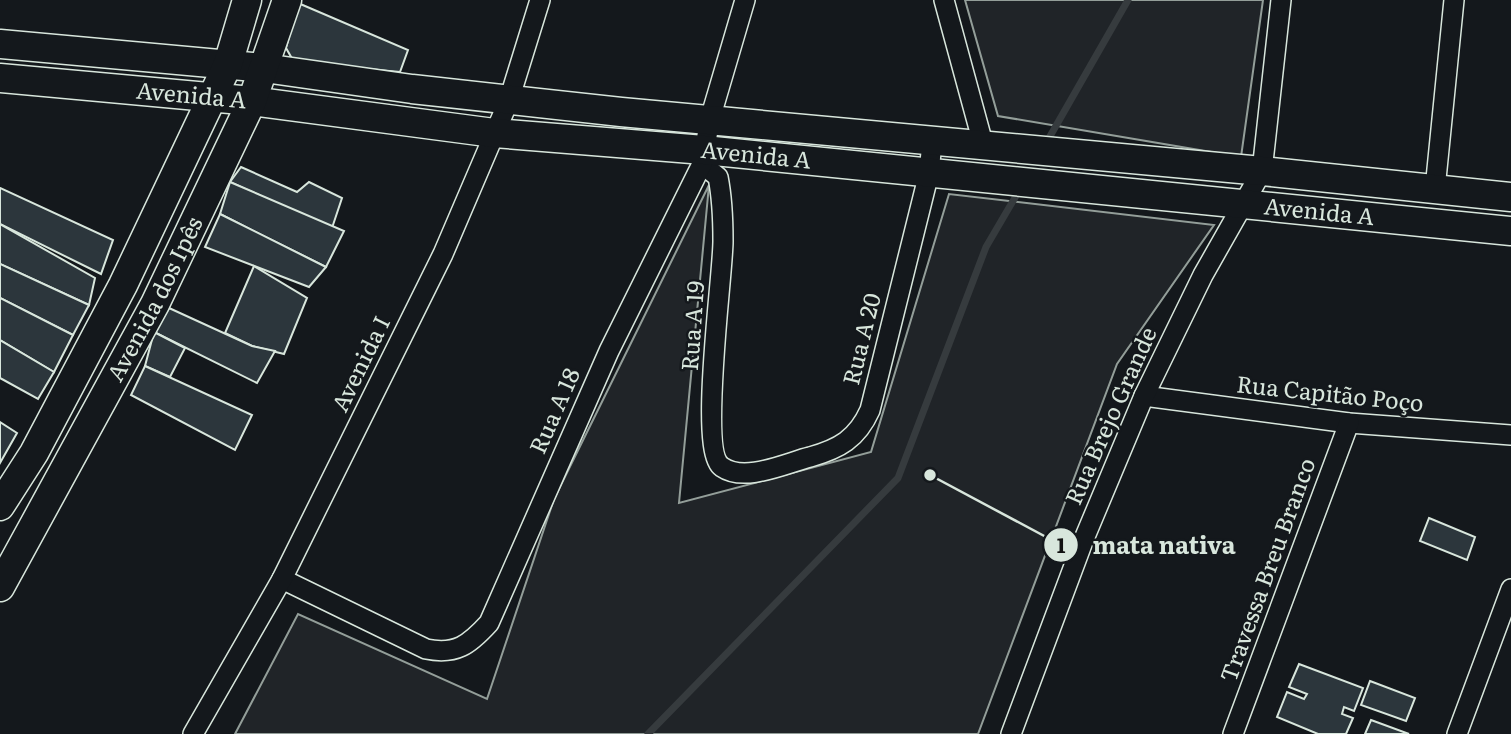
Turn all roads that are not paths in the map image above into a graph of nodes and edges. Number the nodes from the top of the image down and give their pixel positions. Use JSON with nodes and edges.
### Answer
{"nodes":[{"id":1,"x":247,"y":0,"type":"edge"},
{"id":2,"x":287,"y":0,"type":"edge"},
{"id":3,"x":540,"y":0,"type":"edge"},
{"id":4,"x":745,"y":0,"type":"edge"},
{"id":5,"x":944,"y":0,"type":"edge"},
{"id":6,"x":1280,"y":0,"type":"edge"},
{"id":7,"x":1454,"y":0,"type":"edge"},
{"id":8,"x":0,"y":44,"type":"edge"},
{"id":9,"x":228,"y":64,"type":"junction"},
{"id":10,"x":264,"y":68,"type":"junction"},
{"id":11,"x":0,"y":78,"type":"edge"},
{"id":12,"x":211,"y":97,"type":"junction"},
{"id":13,"x":509,"y":100,"type":"junction"},
{"id":14,"x":252,"y":101,"type":"junction"},
{"id":15,"x":710,"y":119,"type":"junction"},
{"id":16,"x":494,"y":133,"type":"junction"},
{"id":17,"x":932,"y":142,"type":"junction"},
{"id":18,"x":984,"y":147,"type":"junction"},
{"id":19,"x":703,"y":157,"type":"junction"},
{"id":20,"x":1262,"y":171,"type":"junction"},
{"id":21,"x":929,"y":173,"type":"junction"},
{"id":22,"x":1435,"y":189,"type":"junction"},
{"id":23,"x":1511,"y":197,"type":"edge"},
{"id":24,"x":1243,"y":204,"type":"junction"},
{"id":25,"x":1511,"y":231,"type":"edge"},
{"id":26,"x":1144,"y":396,"type":"junction"},
{"id":27,"x":1349,"y":424,"type":"junction"},
{"id":28,"x":1511,"y":435,"type":"edge"},
{"id":29,"x":750,"y":473,"type":"joint"},
{"id":30,"x":0,"y":506,"type":"edge"},
{"id":31,"x":282,"y":579,"type":"junction"},
{"id":32,"x":0,"y":587,"type":"edge"},
{"id":33,"x":1511,"y":589,"type":"edge"},
{"id":34,"x":193,"y":734,"type":"edge"},
{"id":35,"x":1011,"y":734,"type":"edge"},
{"id":36,"x":1233,"y":734,"type":"edge"},
{"id":37,"x":1457,"y":734,"type":"edge"}],
"edges":[{"from":1,"to":9,"type":"street","name":"Avenida dos Ipês"},
{"from":2,"to":10,"type":"street","name":"Avenida dos Ipês"},
{"from":3,"to":13,"type":"street","name":"Avenida I"},
{"from":4,"to":15,"type":"street","name":"Rua A 18"},
{"from":5,"to":18,"type":"street"},
{"from":6,"to":20,"type":"street"},
{"from":7,"to":22,"type":"street"},
{"from":8,"to":9,"type":"street","name":"Avenida A"},
{"from":9,"to":10,"type":"street","name":"Avenida A"},
{"from":9,"to":12,"type":"street","name":"Avenida dos Ipês"},
{"from":10,"to":13,"type":"street","name":"Avenida A"},
{"from":10,"to":14,"type":"street","name":"Avenida dos Ipês"},
{"from":11,"to":12,"type":"street","name":"Avenida A"},
{"from":12,"to":14,"type":"street","name":"Avenida A"},
{"from":12,"to":30,"type":"street","name":"Avenida dos Ipês"},
{"from":13,"to":15,"type":"street","name":"Avenida A"},
{"from":13,"to":16,"type":"street","name":"Avenida I"},
{"from":14,"to":16,"type":"street","name":"Avenida A"},
{"from":14,"to":32,"type":"street","name":"Avenida dos Ipês"},
{"from":15,"to":17,"type":"street","name":"Avenida A"},
{"from":15,"to":19,"type":"street","name":"Rua A 18"},
{"from":16,"to":19,"type":"street","name":"Avenida A"},
{"from":16,"to":31,"type":"street","name":"Avenida I"},
{"from":17,"to":18,"type":"street","name":"Avenida A"},
{"from":17,"to":21,"type":"street","name":"Rua A 20"},
{"from":18,"to":20,"type":"street","name":"Avenida A"},
{"from":19,"to":21,"type":"street","name":"Avenida A"},
{"from":19,"to":29,"type":"street","name":"Rua A 19"},
{"from":19,"to":31,"type":"street","name":"Rua A 18"},
{"from":20,"to":22,"type":"street","name":"Avenida A"},
{"from":20,"to":24,"type":"street","name":"Rua Brejo Grande"},
{"from":21,"to":24,"type":"street","name":"Avenida A"},
{"from":21,"to":29,"type":"street","name":"Rua A 20"},
{"from":22,"to":23,"type":"street","name":"Avenida A"},
{"from":24,"to":25,"type":"street","name":"Avenida A"},
{"from":24,"to":26,"type":"street","name":"Rua Brejo Grande"},
{"from":26,"to":27,"type":"street","name":"Rua Capitão Poço"},
{"from":26,"to":35,"type":"street","name":"Rua Brejo Grande"},
{"from":27,"to":28,"type":"street","name":"Rua Capitão Poço"},
{"from":27,"to":36,"type":"street","name":"Travessa Breu Branco"},
{"from":31,"to":34,"type":"street","name":"Avenida I"},
{"from":33,"to":37,"type":"street"}]}
